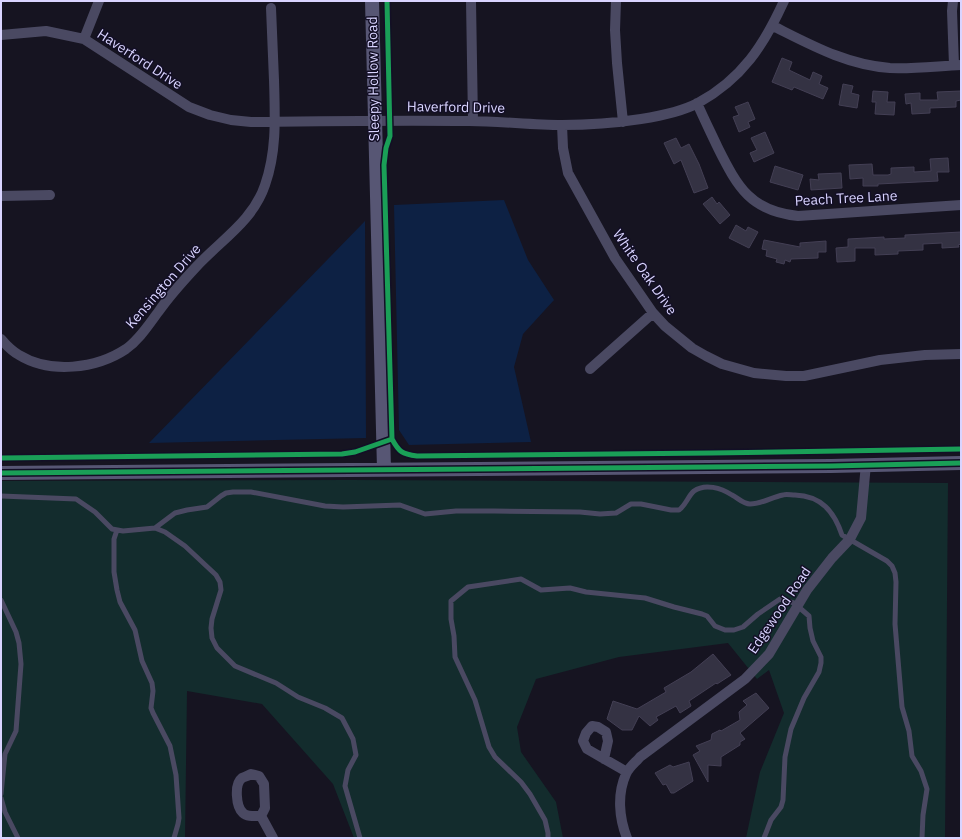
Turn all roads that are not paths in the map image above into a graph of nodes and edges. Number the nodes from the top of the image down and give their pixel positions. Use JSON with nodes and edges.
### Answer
{"nodes":[{"id":1,"x":99,"y":1,"type":"edge"},
{"id":2,"x":372,"y":1,"type":"edge"},
{"id":3,"x":471,"y":1,"type":"edge"},
{"id":4,"x":616,"y":1,"type":"edge"},
{"id":5,"x":784,"y":1,"type":"edge"},
{"id":6,"x":953,"y":1,"type":"edge"},
{"id":7,"x":271,"y":8,"type":"dead end"},
{"id":8,"x":773,"y":26,"type":"junction"},
{"id":9,"x":1,"y":35,"type":"edge"},
{"id":10,"x":84,"y":39,"type":"junction"},
{"id":11,"x":958,"y":65,"type":"edge"},
{"id":12,"x":697,"y":103,"type":"junction"},
{"id":13,"x":374,"y":120,"type":"junction"},
{"id":14,"x":473,"y":121,"type":"junction"},
{"id":15,"x":276,"y":122,"type":"junction"},
{"id":16,"x":623,"y":122,"type":"junction"},
{"id":17,"x":562,"y":125,"type":"junction"},
{"id":18,"x":50,"y":195,"type":"dead end"},
{"id":19,"x":1,"y":196,"type":"edge"},
{"id":20,"x":961,"y":205,"type":"edge"},
{"id":21,"x":653,"y":313,"type":"junction"},
{"id":22,"x":1,"y":339,"type":"edge"},
{"id":23,"x":961,"y":354,"type":"edge"},
{"id":24,"x":590,"y":369,"type":"dead end"},
{"id":25,"x":961,"y":463,"type":"edge"},
{"id":26,"x":866,"y":464,"type":"junction"},
{"id":27,"x":384,"y":469,"type":"junction"},
{"id":28,"x":1,"y":473,"type":"edge"},
{"id":29,"x":1,"y":496,"type":"edge"},
{"id":30,"x":155,"y":528,"type":"junction"},
{"id":31,"x":117,"y":530,"type":"junction"},
{"id":32,"x":850,"y":539,"type":"junction"},
{"id":33,"x":1,"y":600,"type":"edge"},
{"id":34,"x":798,"y":606,"type":"junction"},
{"id":35,"x":604,"y":759,"type":"dead end"},
{"id":36,"x":626,"y":772,"type":"junction"},
{"id":37,"x":1,"y":794,"type":"edge"},
{"id":38,"x":1,"y":798,"type":"edge"},
{"id":39,"x":261,"y":816,"type":"dead end"},
{"id":40,"x":18,"y":838,"type":"edge"},
{"id":41,"x":174,"y":838,"type":"edge"},
{"id":42,"x":273,"y":838,"type":"edge"},
{"id":43,"x":360,"y":838,"type":"edge"},
{"id":44,"x":548,"y":838,"type":"edge"},
{"id":45,"x":627,"y":838,"type":"edge"},
{"id":46,"x":764,"y":838,"type":"edge"},
{"id":47,"x":922,"y":838,"type":"edge"}],
"edges":[{"from":1,"to":10,"type":"street"},
{"from":2,"to":13,"type":"street","name":"Sleepy Hollow Road"},
{"from":3,"to":14,"type":"street"},
{"from":4,"to":16,"type":"street"},
{"from":5,"to":8,"type":"street","name":"Haverford Drive"},
{"from":6,"to":11,"type":"street"},
{"from":7,"to":15,"type":"street","name":"Kensington Drive"},
{"from":8,"to":11,"type":"street"},
{"from":8,"to":12,"type":"street","name":"Haverford Drive"},
{"from":9,"to":10,"type":"street","name":"Haverford Drive"},
{"from":10,"to":15,"type":"street","name":"Haverford Drive"},
{"from":12,"to":16,"type":"street","name":"Haverford Drive"},
{"from":12,"to":20,"type":"street","name":"Peach Tree Lane"},
{"from":13,"to":14,"type":"street","name":"Haverford Drive"},
{"from":13,"to":15,"type":"street","name":"Haverford Drive"},
{"from":13,"to":27,"type":"street","name":"Sleepy Hollow Road"},
{"from":14,"to":17,"type":"street","name":"Haverford Drive"},
{"from":15,"to":22,"type":"street","name":"Kensington Drive"},
{"from":16,"to":17,"type":"street","name":"Haverford Drive"},
{"from":17,"to":21,"type":"street","name":"White Oak Drive"},
{"from":18,"to":19,"type":"street"},
{"from":21,"to":23,"type":"street","name":"White Oak Drive"},
{"from":21,"to":24,"type":"street"},
{"from":25,"to":26,"type":"street"},
{"from":26,"to":27,"type":"street"},
{"from":26,"to":32,"type":"street","name":"Edgewood Road"},
{"from":27,"to":28,"type":"street"},
{"from":29,"to":31,"type":"lane"},
{"from":30,"to":31,"type":"lane"},
{"from":30,"to":32,"type":"lane"},
{"from":30,"to":43,"type":"lane"},
{"from":31,"to":41,"type":"lane"},
{"from":32,"to":34,"type":"street","name":"Edgewood Road"},
{"from":32,"to":47,"type":"lane"},
{"from":33,"to":37,"type":"lane"},
{"from":34,"to":36,"type":"street","name":"Edgewood Road"},
{"from":34,"to":44,"type":"lane"},
{"from":34,"to":46,"type":"lane"},
{"from":35,"to":36,"type":"street"},
{"from":36,"to":45,"type":"street","name":"Edgewood Road"},
{"from":38,"to":40,"type":"lane"},
{"from":39,"to":42,"type":"street"}]}
